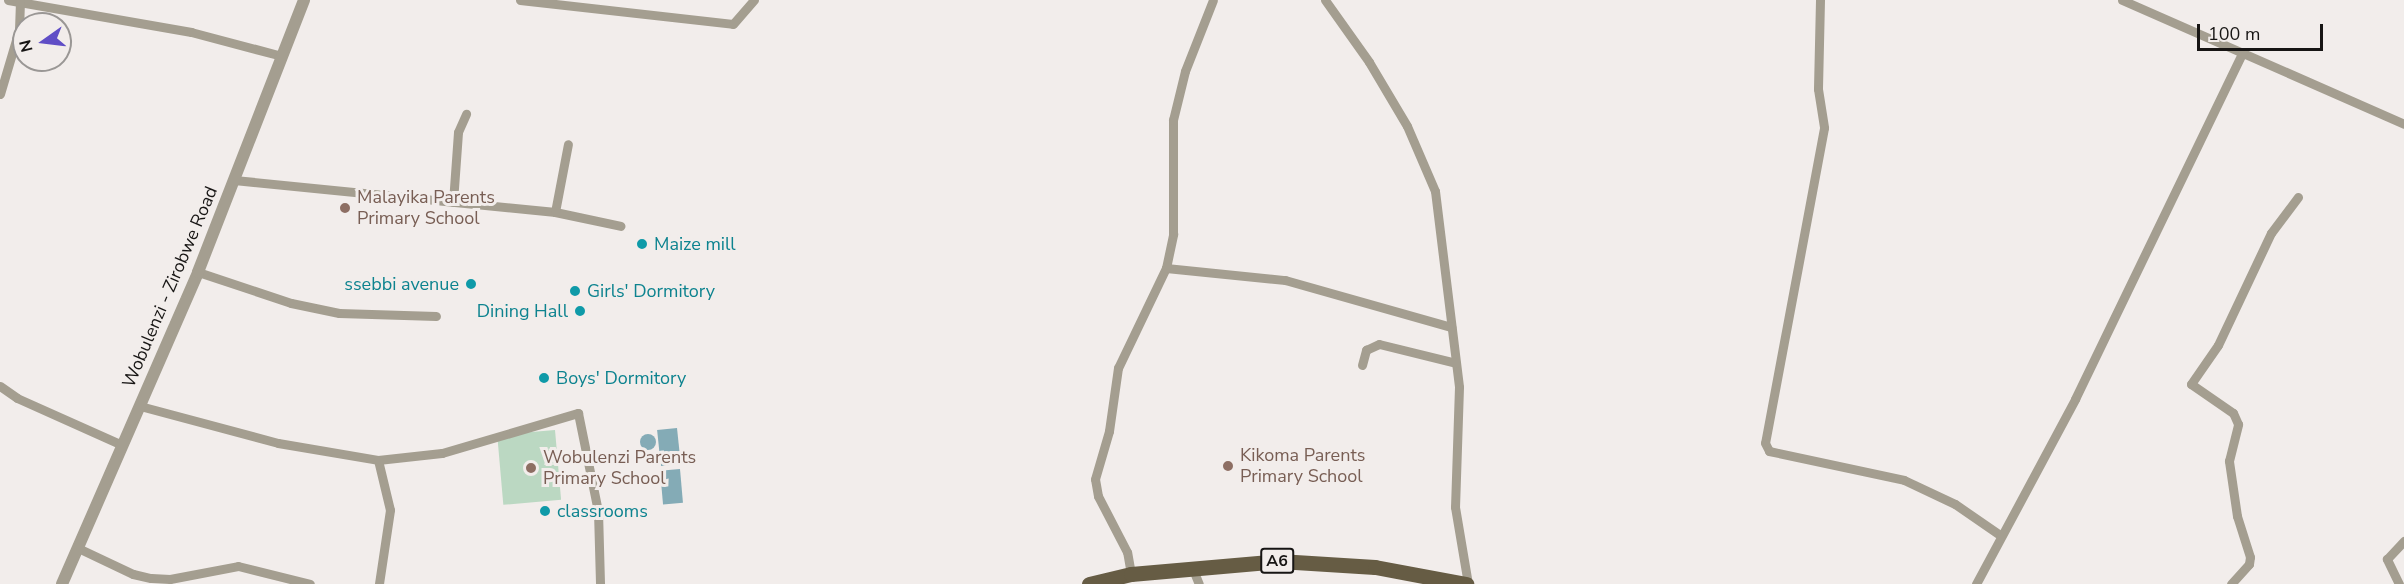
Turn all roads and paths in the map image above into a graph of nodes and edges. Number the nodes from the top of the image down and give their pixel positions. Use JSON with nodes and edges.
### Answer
{"nodes":[{"id":1,"x":8,"y":0,"type":"edge"},
{"id":2,"x":304,"y":0,"type":"edge"},
{"id":3,"x":520,"y":0,"type":"edge"},
{"id":4,"x":754,"y":0,"type":"edge"},
{"id":5,"x":1213,"y":0,"type":"edge"},
{"id":6,"x":1325,"y":0,"type":"edge"},
{"id":7,"x":1820,"y":0,"type":"edge"},
{"id":8,"x":2122,"y":0,"type":"edge"},
{"id":9,"x":20,"y":2,"type":"junction"},
{"id":10,"x":2242,"y":53,"type":"junction"},
{"id":11,"x":282,"y":56,"type":"junction"},
{"id":12,"x":0,"y":94,"type":"edge"},
{"id":13,"x":466,"y":114,"type":"dead end"},
{"id":14,"x":2404,"y":124,"type":"edge"},
{"id":15,"x":568,"y":144,"type":"dead end"},
{"id":16,"x":234,"y":180,"type":"junction"},
{"id":17,"x":2298,"y":197,"type":"dead end"},
{"id":18,"x":453,"y":202,"type":"junction"},
{"id":19,"x":555,"y":213,"type":"junction"},
{"id":20,"x":621,"y":226,"type":"dead end"},
{"id":21,"x":1166,"y":268,"type":"junction"},
{"id":22,"x":198,"y":272,"type":"junction"},
{"id":23,"x":436,"y":316,"type":"dead end"},
{"id":24,"x":1451,"y":327,"type":"junction"},
{"id":25,"x":1456,"y":363,"type":"junction"},
{"id":26,"x":1362,"y":365,"type":"dead end"},
{"id":27,"x":0,"y":386,"type":"edge"},
{"id":28,"x":140,"y":406,"type":"junction"},
{"id":29,"x":120,"y":444,"type":"junction"},
{"id":30,"x":378,"y":460,"type":"junction"},
{"id":31,"x":2000,"y":535,"type":"junction"},
{"id":32,"x":2404,"y":541,"type":"edge"},
{"id":33,"x":78,"y":548,"type":"junction"},
{"id":34,"x":1192,"y":567,"type":"junction"},
{"id":35,"x":1131,"y":574,"type":"junction"},
{"id":36,"x":183,"y":580,"type":"edge"},
{"id":37,"x":1098,"y":583,"type":"edge"},
{"id":38,"x":62,"y":584,"type":"edge"},
{"id":39,"x":310,"y":584,"type":"edge"},
{"id":40,"x":379,"y":584,"type":"edge"},
{"id":41,"x":600,"y":584,"type":"edge"},
{"id":42,"x":1199,"y":584,"type":"edge"},
{"id":43,"x":1467,"y":584,"type":"edge"},
{"id":44,"x":1976,"y":584,"type":"edge"},
{"id":45,"x":2232,"y":584,"type":"edge"},
{"id":46,"x":2399,"y":584,"type":"edge"}],
"edges":[{"from":1,"to":9,"type":"street"},
{"from":2,"to":11,"type":"street","name":"Wobulenzi - Zirobwe Road"},
{"from":3,"to":4,"type":"street"},
{"from":5,"to":21,"type":"street"},
{"from":6,"to":24,"type":"street"},
{"from":7,"to":31,"type":"street"},
{"from":8,"to":10,"type":"street"},
{"from":9,"to":11,"type":"street"},
{"from":9,"to":12,"type":"street"},
{"from":10,"to":14,"type":"street"},
{"from":10,"to":31,"type":"street"},
{"from":11,"to":16,"type":"street","name":"Wobulenzi - Zirobwe Road"},
{"from":13,"to":18,"type":"street"},
{"from":15,"to":19,"type":"street"},
{"from":16,"to":18,"type":"street"},
{"from":16,"to":22,"type":"street","name":"Wobulenzi - Zirobwe Road"},
{"from":17,"to":45,"type":"street"},
{"from":18,"to":19,"type":"street"},
{"from":19,"to":20,"type":"street"},
{"from":21,"to":24,"type":"street"},
{"from":21,"to":35,"type":"street"},
{"from":22,"to":23,"type":"street"},
{"from":22,"to":28,"type":"street","name":"Wobulenzi - Zirobwe Road"},
{"from":24,"to":25,"type":"street"},
{"from":25,"to":26,"type":"street"},
{"from":25,"to":43,"type":"street"},
{"from":27,"to":29,"type":"street"},
{"from":28,"to":29,"type":"street","name":"Wobulenzi - Zirobwe Road"},
{"from":28,"to":30,"type":"street"},
{"from":29,"to":33,"type":"street","name":"Wobulenzi - Zirobwe Road"},
{"from":30,"to":40,"type":"street"},
{"from":30,"to":41,"type":"street"},
{"from":31,"to":44,"type":"street"},
{"from":32,"to":46,"type":"street"},
{"from":33,"to":36,"type":"street"},
{"from":33,"to":38,"type":"street","name":"Wobulenzi - Zirobwe Road"},
{"from":34,"to":35,"type":"main road","number":"A6"},
{"from":34,"to":42,"type":"street"},
{"from":34,"to":43,"type":"main road","number":"A6"},
{"from":35,"to":37,"type":"main road","number":"A6"},
{"from":36,"to":39,"type":"street"}]}
